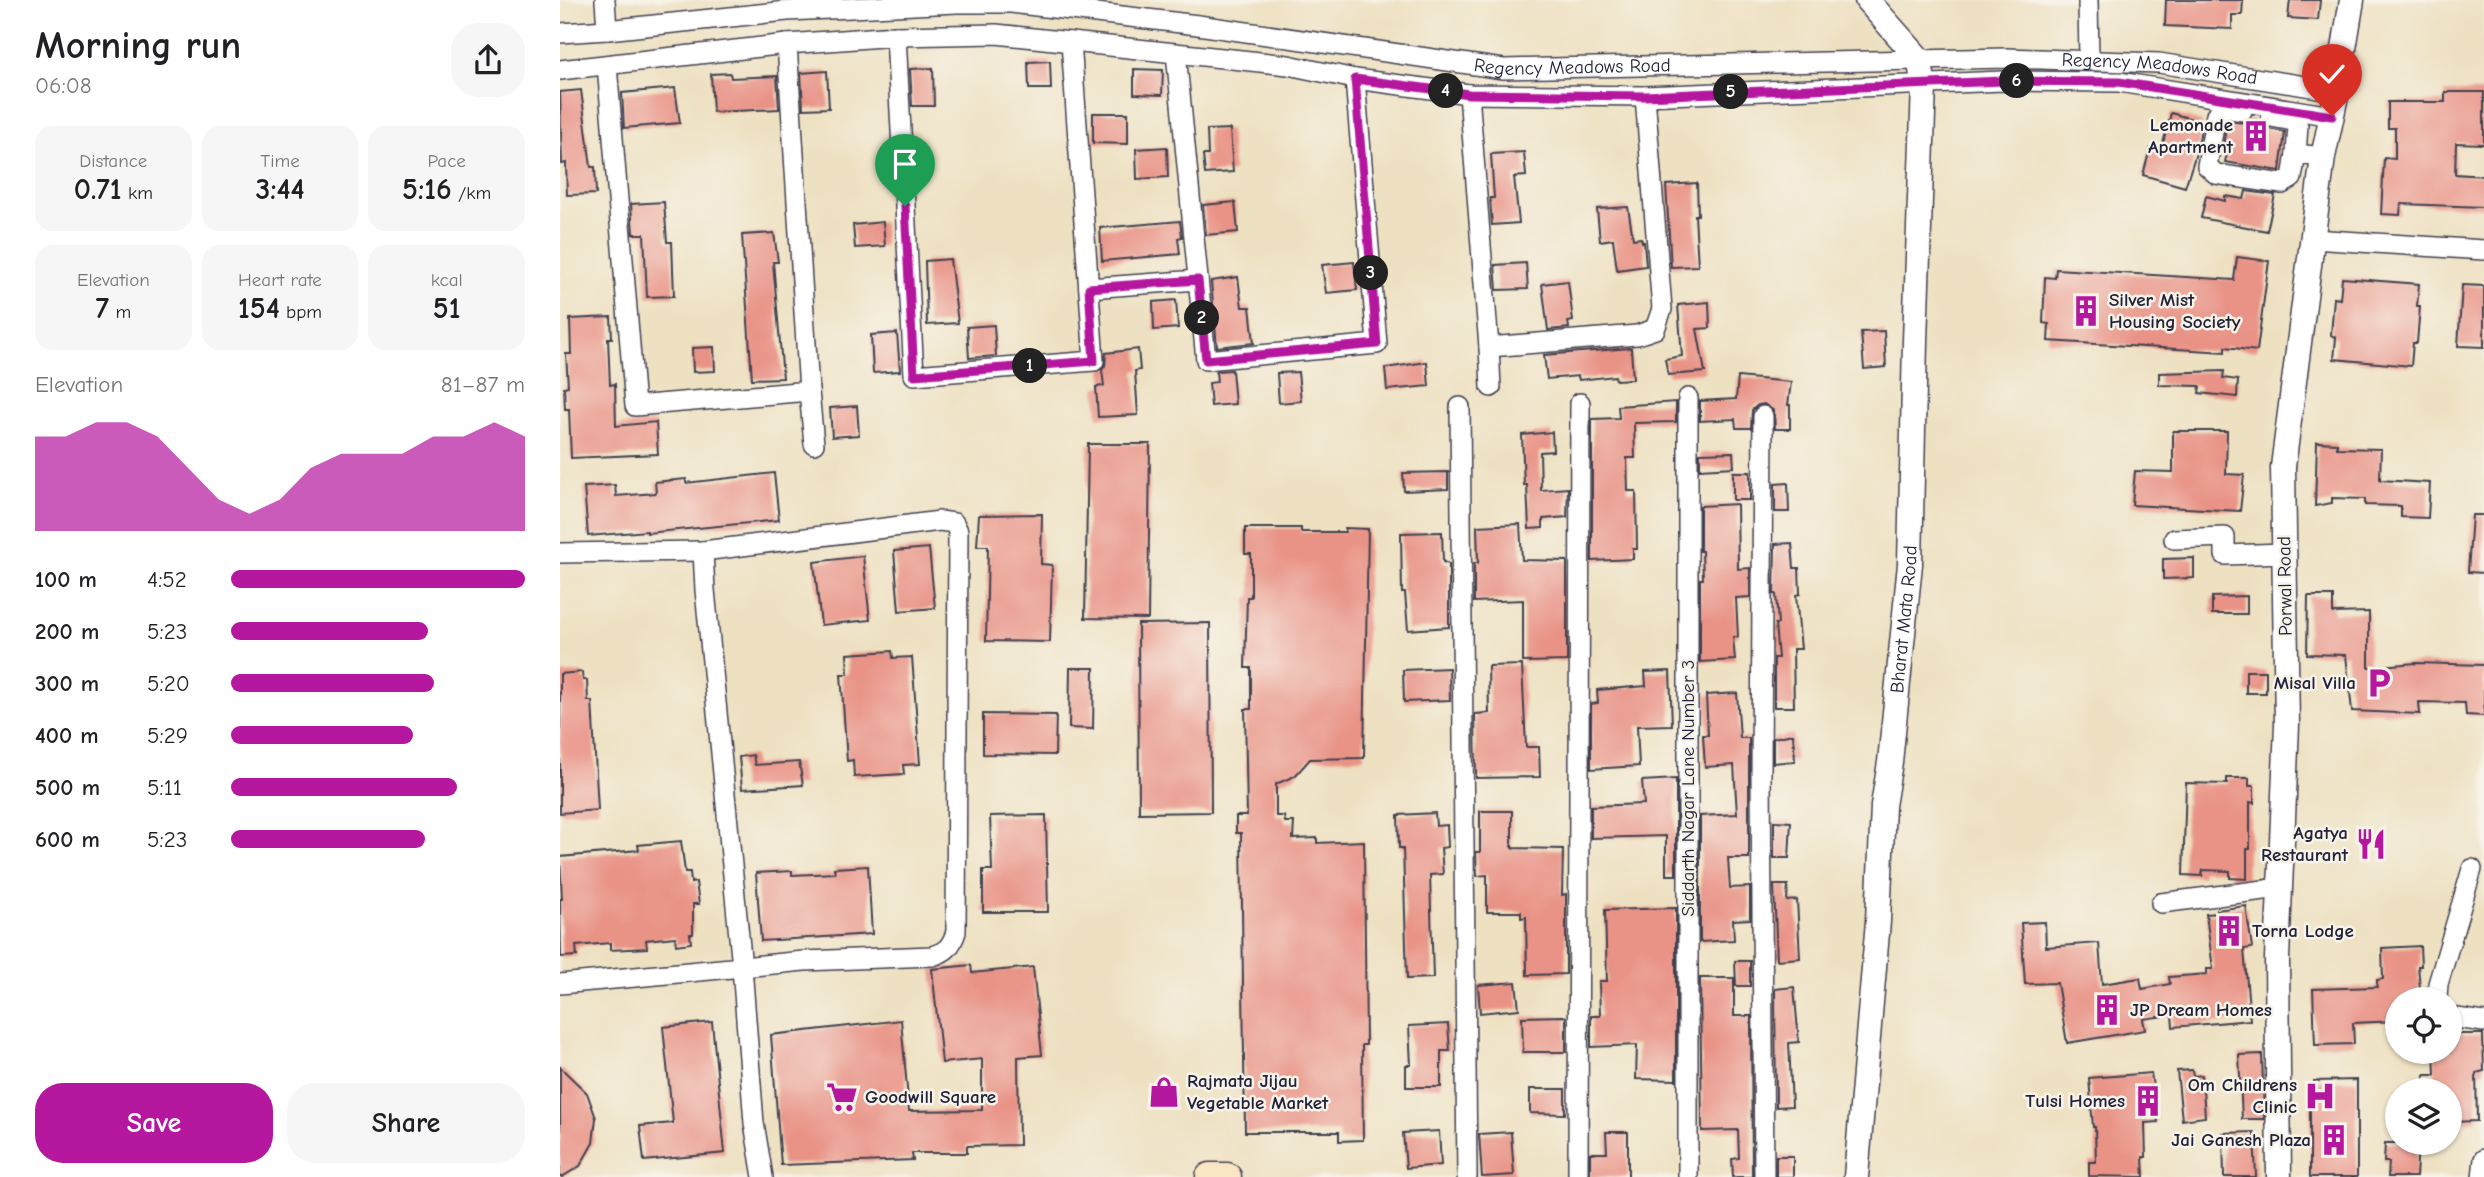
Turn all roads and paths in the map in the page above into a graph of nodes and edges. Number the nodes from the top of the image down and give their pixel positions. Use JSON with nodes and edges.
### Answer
{"nodes":[{"id":1,"x":605,"y":0,"type":"edge"},
{"id":2,"x":1867,"y":0,"type":"edge"},
{"id":3,"x":2088,"y":0,"type":"edge"},
{"id":4,"x":2352,"y":0,"type":"edge"},
{"id":5,"x":843,"y":4,"type":"edge"},
{"id":6,"x":759,"y":7,"type":"edge"},
{"id":7,"x":607,"y":30,"type":"junction"},
{"id":8,"x":560,"y":33,"type":"edge"},
{"id":9,"x":896,"y":36,"type":"junction"},
{"id":10,"x":1071,"y":42,"type":"junction"},
{"id":11,"x":787,"y":44,"type":"junction"},
{"id":12,"x":1176,"y":53,"type":"junction"},
{"id":13,"x":1919,"y":59,"type":"junction"},
{"id":14,"x":2089,"y":60,"type":"junction"},
{"id":15,"x":607,"y":65,"type":"junction"},
{"id":16,"x":560,"y":70,"type":"edge"},
{"id":17,"x":1355,"y":79,"type":"junction"},
{"id":18,"x":1924,"y":85,"type":"junction"},
{"id":19,"x":2337,"y":91,"type":"junction"},
{"id":20,"x":1469,"y":94,"type":"junction"},
{"id":21,"x":1645,"y":96,"type":"junction"},
{"id":22,"x":2332,"y":116,"type":"junction"},
{"id":23,"x":2295,"y":155,"type":"junction"},
{"id":24,"x":2323,"y":157,"type":"junction"},
{"id":25,"x":2312,"y":239,"type":"junction"},
{"id":26,"x":2484,"y":250,"type":"edge"},
{"id":27,"x":1198,"y":280,"type":"junction"},
{"id":28,"x":1089,"y":288,"type":"junction"},
{"id":29,"x":1489,"y":347,"type":"junction"},
{"id":30,"x":1491,"y":387,"type":"dead end"},
{"id":31,"x":809,"y":391,"type":"junction"},
{"id":32,"x":1688,"y":398,"type":"dead end"},
{"id":33,"x":1580,"y":403,"type":"dead end"},
{"id":34,"x":1460,"y":407,"type":"dead end"},
{"id":35,"x":1763,"y":416,"type":"dead end"},
{"id":36,"x":814,"y":444,"type":"dead end"},
{"id":37,"x":2174,"y":539,"type":"dead end"},
{"id":38,"x":703,"y":551,"type":"junction"},
{"id":39,"x":560,"y":553,"type":"edge"},
{"id":40,"x":2285,"y":553,"type":"junction"},
{"id":41,"x":2472,"y":869,"type":"dead end"},
{"id":42,"x":2280,"y":888,"type":"junction"},
{"id":43,"x":2161,"y":903,"type":"dead end"},
{"id":44,"x":741,"y":967,"type":"junction"},
{"id":45,"x":560,"y":984,"type":"edge"},
{"id":46,"x":2438,"y":987,"type":"edge"},
{"id":47,"x":2462,"y":1019,"type":"edge"},
{"id":48,"x":2484,"y":1022,"type":"edge"},
{"id":49,"x":2484,"y":1159,"type":"edge"},
{"id":50,"x":762,"y":1177,"type":"edge"},
{"id":51,"x":1210,"y":1177,"type":"edge"},
{"id":52,"x":1227,"y":1177,"type":"edge"},
{"id":53,"x":1467,"y":1177,"type":"edge"},
{"id":54,"x":1578,"y":1177,"type":"edge"},
{"id":55,"x":1688,"y":1177,"type":"edge"},
{"id":56,"x":1763,"y":1177,"type":"edge"},
{"id":57,"x":1856,"y":1177,"type":"edge"},
{"id":58,"x":2279,"y":1177,"type":"edge"},
{"id":59,"x":2482,"y":1177,"type":"edge"}],
"edges":[{"from":1,"to":7,"type":"street"},
{"from":2,"to":13,"type":"street"},
{"from":3,"to":14,"type":"street"},
{"from":4,"to":19,"type":"street","name":"Porwal Road"},
{"from":5,"to":6,"type":"street","name":"Regency Meadows Road"},
{"from":5,"to":13,"type":"street","name":"Regency Meadows Road"},
{"from":6,"to":7,"type":"street","name":"Regency Meadows Road"},
{"from":7,"to":8,"type":"street","name":"Regency Meadows Road"},
{"from":9,"to":10,"type":"street"},
{"from":9,"to":11,"type":"street"},
{"from":9,"to":28,"type":"street"},
{"from":10,"to":12,"type":"street"},
{"from":10,"to":28,"type":"street"},
{"from":11,"to":15,"type":"street"},
{"from":11,"to":31,"type":"street"},
{"from":12,"to":17,"type":"street"},
{"from":12,"to":27,"type":"street"},
{"from":13,"to":14,"type":"street","name":"Regency Meadows Road"},
{"from":13,"to":18,"type":"street","name":"Bharat Mata Road"},
{"from":14,"to":19,"type":"street","name":"Regency Meadows Road"},
{"from":15,"to":16,"type":"street"},
{"from":15,"to":31,"type":"street"},
{"from":17,"to":20,"type":"street"},
{"from":17,"to":27,"type":"street"},
{"from":18,"to":21,"type":"street"},
{"from":18,"to":22,"type":"street"},
{"from":18,"to":57,"type":"street","name":"Bharat Mata Road"},
{"from":19,"to":22,"type":"street","name":"Porwal Road"},
{"from":20,"to":21,"type":"street"},
{"from":20,"to":29,"type":"street"},
{"from":21,"to":29,"type":"street"},
{"from":22,"to":24,"type":"street","name":"Porwal Road"},
{"from":23,"to":23,"type":"street"},
{"from":23,"to":24,"type":"street"},
{"from":24,"to":25,"type":"street","name":"Porwal Road"},
{"from":25,"to":26,"type":"street"},
{"from":25,"to":40,"type":"street","name":"Porwal Road"},
{"from":27,"to":28,"type":"street"},
{"from":29,"to":30,"type":"street"},
{"from":31,"to":36,"type":"street"},
{"from":32,"to":55,"type":"street","name":"Siddarth Nagar Lane Number 3"},
{"from":33,"to":54,"type":"street"},
{"from":34,"to":53,"type":"street"},
{"from":35,"to":56,"type":"street"},
{"from":37,"to":40,"type":"street"},
{"from":38,"to":39,"type":"street"},
{"from":38,"to":44,"type":"street"},
{"from":38,"to":44,"type":"street"},
{"from":40,"to":42,"type":"street","name":"Porwal Road"},
{"from":41,"to":46,"type":"street"},
{"from":42,"to":43,"type":"street"},
{"from":42,"to":58,"type":"street","name":"Porwal Road"},
{"from":44,"to":45,"type":"street"},
{"from":44,"to":50,"type":"street"},
{"from":47,"to":48,"type":"street"},
{"from":49,"to":59,"type":"street"},
{"from":51,"to":52,"type":"main road"}]}
